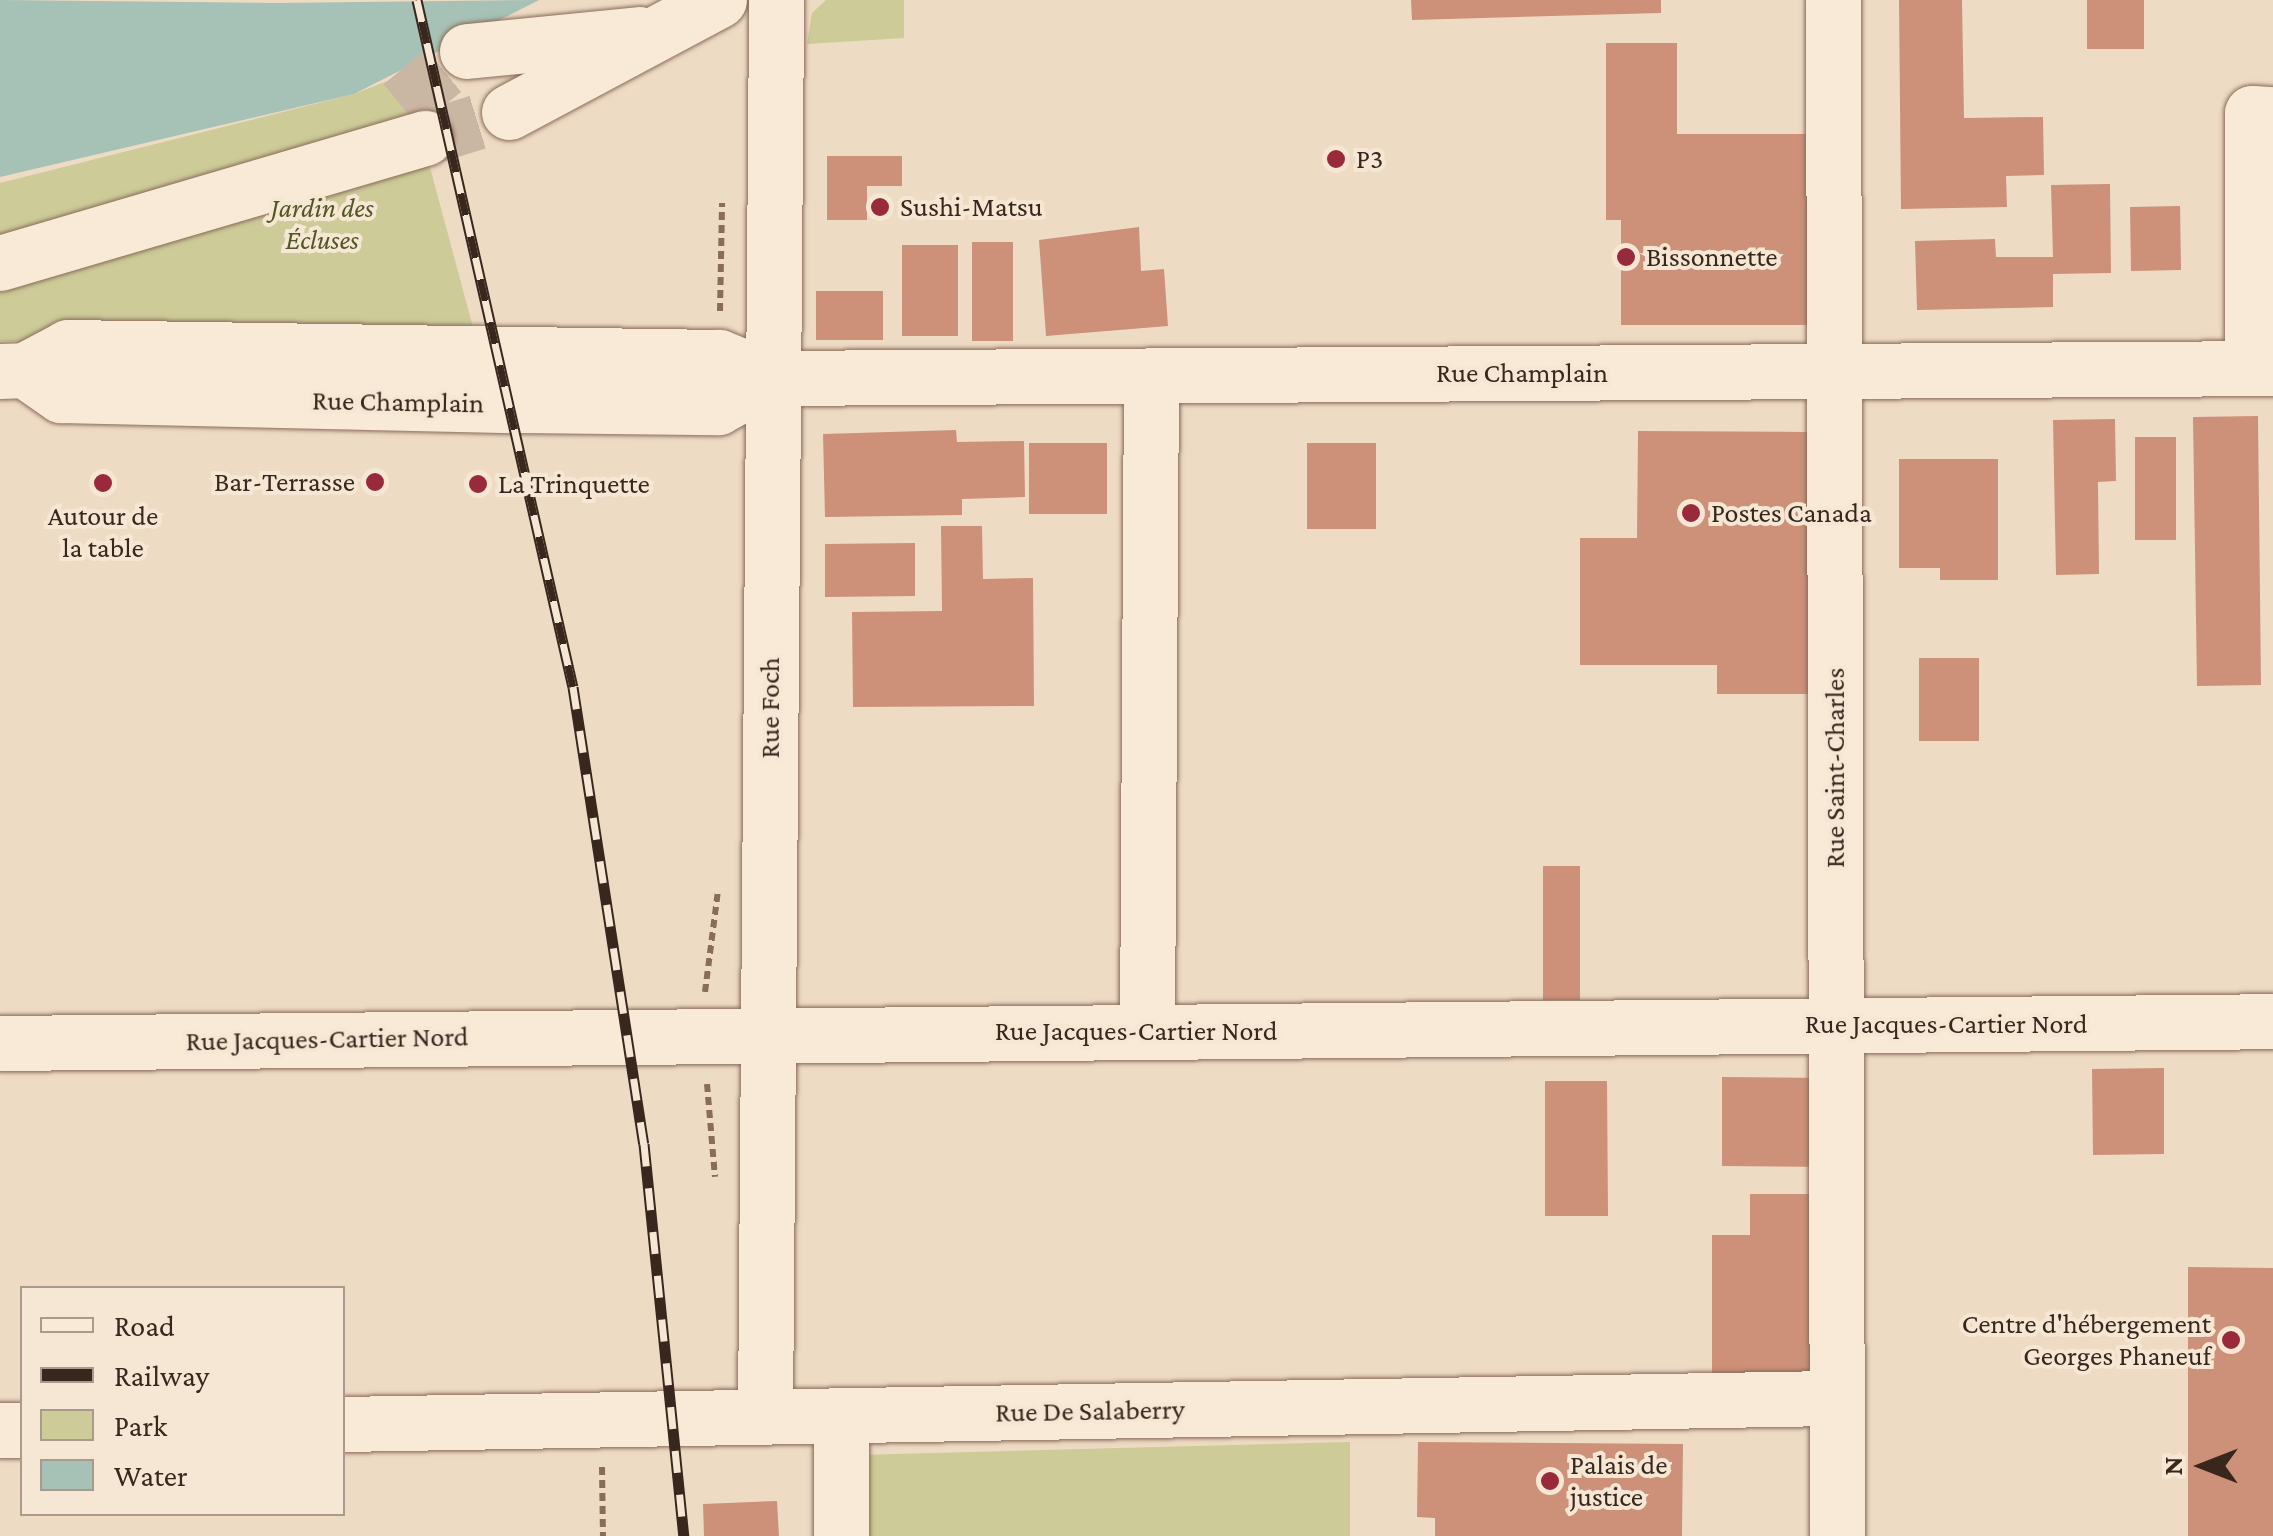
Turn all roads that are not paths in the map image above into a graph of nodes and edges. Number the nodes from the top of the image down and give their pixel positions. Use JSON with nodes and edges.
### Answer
{"nodes":[{"id":1,"x":719,"y":0,"type":"edge"},
{"id":2,"x":776,"y":0,"type":"edge"},
{"id":3,"x":1832,"y":0,"type":"edge"},
{"id":4,"x":670,"y":31,"type":"junction"},
{"id":5,"x":468,"y":50,"type":"tunnel mouth"},
{"id":6,"x":509,"y":112,"type":"tunnel mouth"},
{"id":7,"x":2273,"y":114,"type":"edge"},
{"id":8,"x":413,"y":122,"type":"tunnel mouth"},
{"id":9,"x":0,"y":263,"type":"edge"},
{"id":10,"x":2262,"y":368,"type":"edge"},
{"id":11,"x":13,"y":370,"type":"edge"},
{"id":12,"x":1834,"y":371,"type":"junction"},
{"id":13,"x":1151,"y":375,"type":"junction"},
{"id":14,"x":771,"y":378,"type":"junction"},
{"id":15,"x":2273,"y":1022,"type":"edge"},
{"id":16,"x":1836,"y":1025,"type":"junction"},
{"id":17,"x":1147,"y":1030,"type":"junction"},
{"id":18,"x":767,"y":1034,"type":"junction"},
{"id":19,"x":0,"y":1043,"type":"edge"},
{"id":20,"x":1837,"y":1398,"type":"junction"},
{"id":21,"x":841,"y":1415,"type":"junction"},
{"id":22,"x":765,"y":1416,"type":"junction"},
{"id":23,"x":345,"y":1424,"type":"edge"},
{"id":24,"x":841,"y":1536,"type":"edge"},
{"id":25,"x":1837,"y":1536,"type":"edge"}],
"edges":[{"from":1,"to":4,"type":"street"},
{"from":2,"to":14,"type":"street","name":"Rue Foch"},
{"from":3,"to":12,"type":"street","name":"Rue Saint-Charles"},
{"from":4,"to":5,"type":"street"},
{"from":4,"to":6,"type":"street"},
{"from":7,"to":10,"type":"street"},
{"from":8,"to":9,"type":"street"},
{"from":10,"to":12,"type":"street","name":"Rue Champlain"},
{"from":11,"to":14,"type":"street","name":"Rue Champlain"},
{"from":11,"to":14,"type":"street","name":"Rue Champlain"},
{"from":12,"to":13,"type":"street","name":"Rue Champlain"},
{"from":12,"to":16,"type":"street","name":"Rue Saint-Charles"},
{"from":13,"to":14,"type":"street","name":"Rue Champlain"},
{"from":13,"to":17,"type":"street"},
{"from":14,"to":18,"type":"street","name":"Rue Foch"},
{"from":15,"to":16,"type":"street","name":"Rue Jacques-Cartier Nord"},
{"from":16,"to":17,"type":"street","name":"Rue Jacques-Cartier Nord"},
{"from":16,"to":20,"type":"street","name":"Rue Saint-Charles"},
{"from":17,"to":18,"type":"street","name":"Rue Jacques-Cartier Nord"},
{"from":18,"to":19,"type":"street","name":"Rue Jacques-Cartier Nord"},
{"from":18,"to":22,"type":"street","name":"Rue Foch"},
{"from":20,"to":21,"type":"street","name":"Rue De Salaberry"},
{"from":20,"to":25,"type":"street","name":"Rue Saint-Charles"},
{"from":21,"to":22,"type":"street","name":"Rue De Salaberry"},
{"from":21,"to":24,"type":"street"},
{"from":22,"to":23,"type":"street","name":"Rue De Salaberry"}]}
